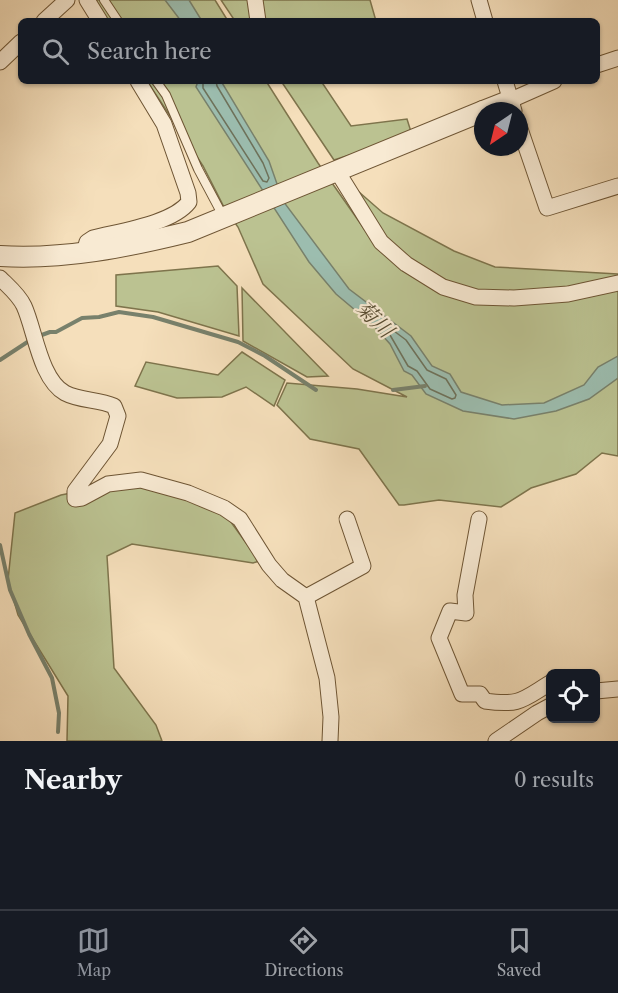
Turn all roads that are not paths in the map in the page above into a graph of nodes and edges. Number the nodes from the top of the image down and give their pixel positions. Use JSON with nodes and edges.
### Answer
{"nodes":[{"id":1,"x":67,"y":0,"type":"edge"},
{"id":2,"x":87,"y":0,"type":"edge"},
{"id":3,"x":104,"y":0,"type":"edge"},
{"id":4,"x":255,"y":0,"type":"edge"},
{"id":5,"x":479,"y":0,"type":"edge"},
{"id":6,"x":47,"y":18,"type":"edge"},
{"id":7,"x":98,"y":18,"type":"edge"},
{"id":8,"x":116,"y":18,"type":"edge"},
{"id":9,"x":258,"y":18,"type":"edge"},
{"id":10,"x":485,"y":18,"type":"edge"},
{"id":11,"x":18,"y":45,"type":"edge"},
{"id":12,"x":618,"y":58,"type":"edge"},
{"id":13,"x":0,"y":62,"type":"edge"},
{"id":14,"x":600,"y":64,"type":"edge"},
{"id":15,"x":140,"y":84,"type":"edge"},
{"id":16,"x":158,"y":84,"type":"edge"},
{"id":17,"x":506,"y":84,"type":"edge"},
{"id":18,"x":549,"y":84,"type":"edge"},
{"id":19,"x":512,"y":102,"type":"edge"},
{"id":20,"x":520,"y":102,"type":"edge"},
{"id":21,"x":474,"y":115,"type":"edge"},
{"id":22,"x":528,"y":152,"type":"edge"},
{"id":23,"x":334,"y":173,"type":"junction"},
{"id":24,"x":618,"y":186,"type":"edge"},
{"id":25,"x":226,"y":216,"type":"junction"},
{"id":26,"x":84,"y":253,"type":"junction"},
{"id":27,"x":0,"y":256,"type":"edge"},
{"id":28,"x":0,"y":278,"type":"edge"},
{"id":29,"x":618,"y":284,"type":"edge"},
{"id":30,"x":347,"y":519,"type":"dead end"},
{"id":31,"x":479,"y":519,"type":"dead end"},
{"id":32,"x":306,"y":597,"type":"junction"},
{"id":33,"x":546,"y":686,"type":"edge"},
{"id":34,"x":618,"y":689,"type":"edge"},
{"id":35,"x":600,"y":691,"type":"edge"},
{"id":36,"x":546,"y":708,"type":"edge"},
{"id":37,"x":330,"y":741,"type":"edge"},
{"id":38,"x":496,"y":741,"type":"edge"}],
"edges":[{"from":1,"to":6,"type":"street"},
{"from":2,"to":7,"type":"street"},
{"from":3,"to":8,"type":"lane"},
{"from":4,"to":9,"type":"street"},
{"from":5,"to":10,"type":"street"},
{"from":11,"to":13,"type":"street"},
{"from":12,"to":14,"type":"street"},
{"from":15,"to":26,"type":"street"},
{"from":16,"to":25,"type":"lane"},
{"from":17,"to":19,"type":"street"},
{"from":18,"to":20,"type":"street"},
{"from":21,"to":23,"type":"street"},
{"from":22,"to":24,"type":"street"},
{"from":23,"to":25,"type":"street"},
{"from":23,"to":29,"type":"street"},
{"from":25,"to":26,"type":"street"},
{"from":26,"to":27,"type":"street"},
{"from":28,"to":32,"type":"street"},
{"from":30,"to":32,"type":"street"},
{"from":31,"to":33,"type":"street"},
{"from":32,"to":37,"type":"street"},
{"from":34,"to":35,"type":"street"},
{"from":36,"to":38,"type":"street"}]}
